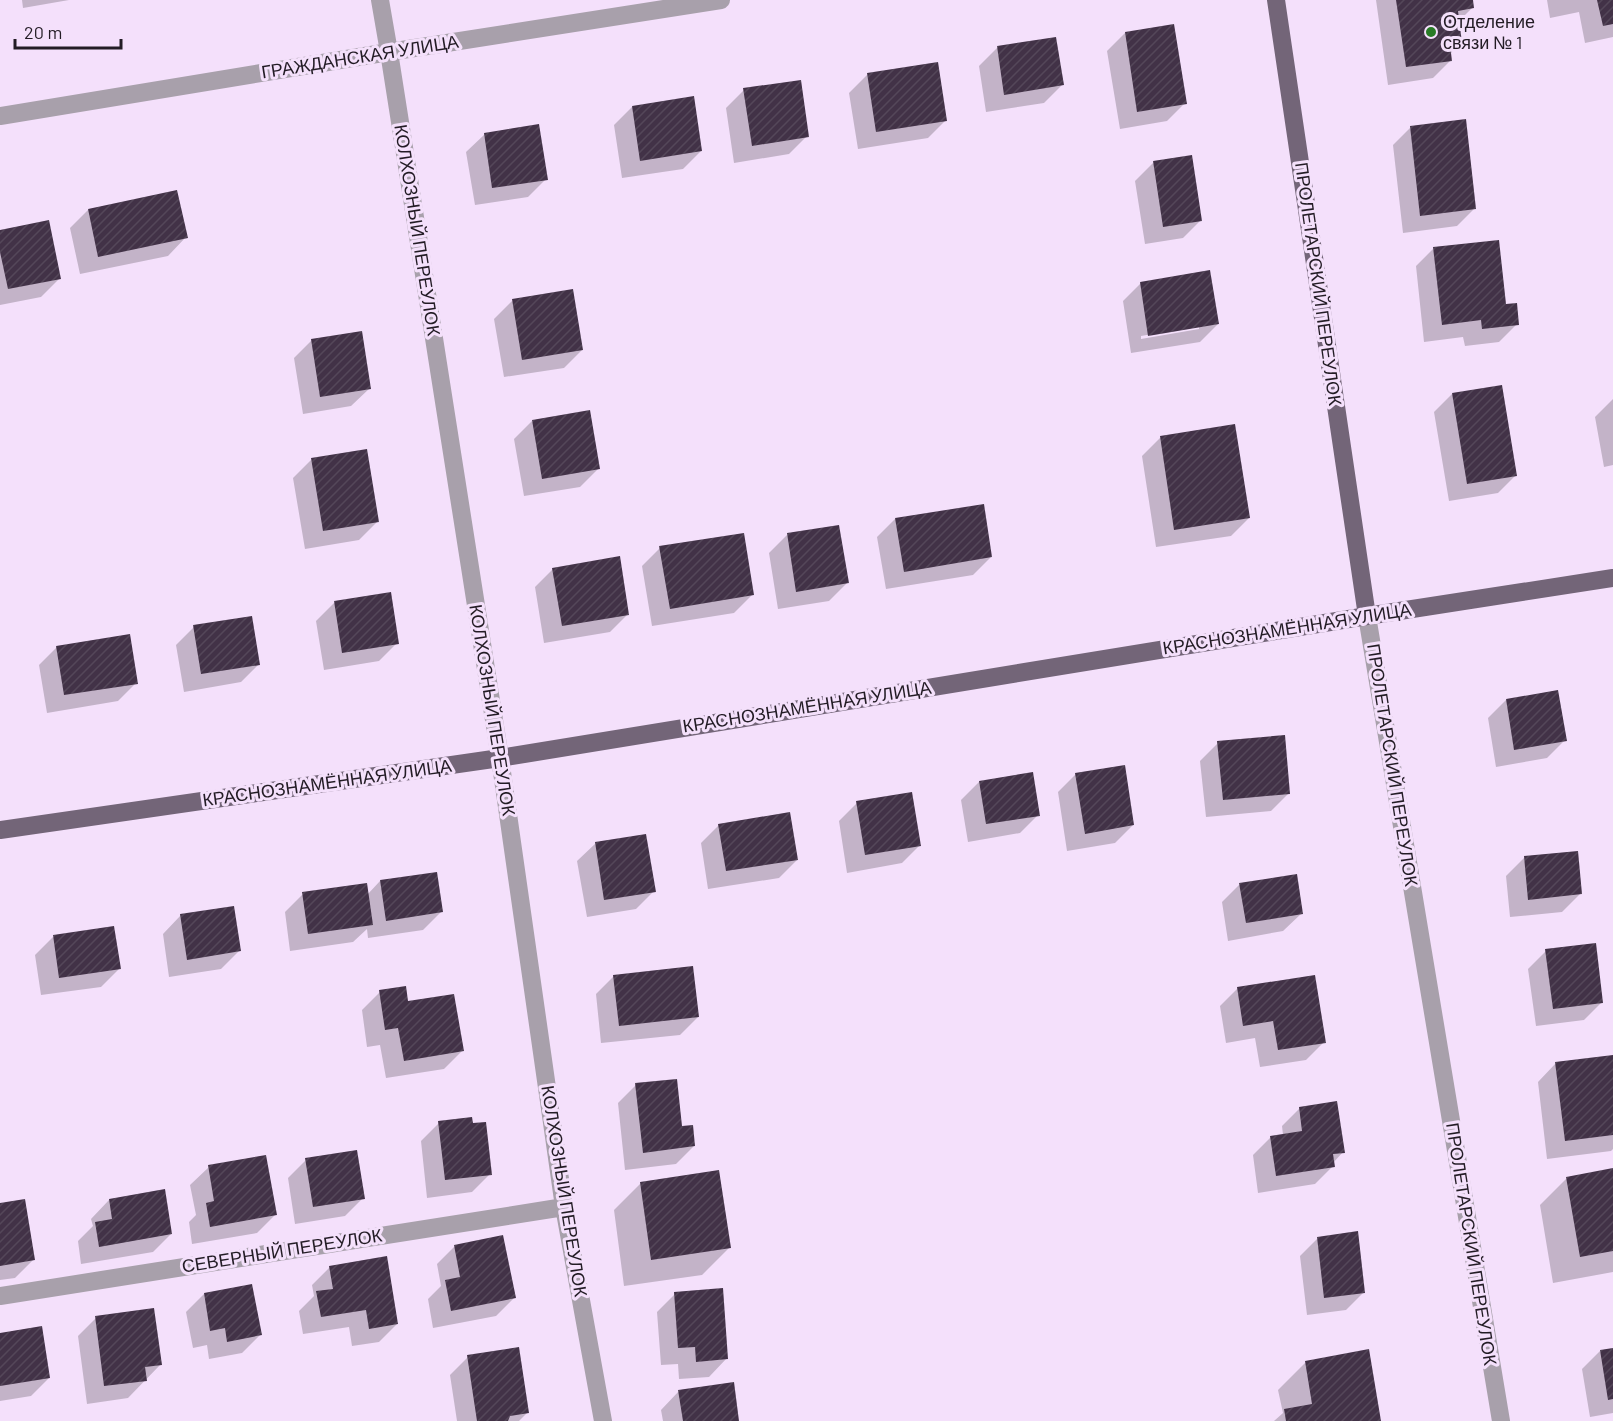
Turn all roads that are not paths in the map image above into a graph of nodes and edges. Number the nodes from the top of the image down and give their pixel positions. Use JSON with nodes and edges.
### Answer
{"nodes":[{"id":1,"x":380,"y":0,"type":"edge"},
{"id":2,"x":721,"y":0,"type":"edge"},
{"id":3,"x":1276,"y":0,"type":"edge"},
{"id":4,"x":389,"y":52,"type":"junction"},
{"id":5,"x":0,"y":116,"type":"edge"},
{"id":6,"x":1613,"y":578,"type":"edge"},
{"id":7,"x":1367,"y":616,"type":"junction"},
{"id":8,"x":500,"y":758,"type":"junction"},
{"id":9,"x":0,"y":830,"type":"edge"},
{"id":10,"x":564,"y":1207,"type":"junction"},
{"id":11,"x":0,"y":1296,"type":"edge"},
{"id":12,"x":603,"y":1421,"type":"edge"},
{"id":13,"x":1501,"y":1421,"type":"edge"}],
"edges":[{"from":1,"to":4,"type":"street","name":"КОЛХОЗНЫЙ ПЕРЕУЛОК"},
{"from":2,"to":4,"type":"street","name":"ГРАЖДАНСКАЯ УЛИЦА"},
{"from":3,"to":7,"type":"main road","name":"ПРОЛЕТАРСКИЙ ПЕРЕУЛОК"},
{"from":4,"to":5,"type":"street","name":"ГРАЖДАНСКАЯ УЛИЦА"},
{"from":4,"to":8,"type":"street","name":"КОЛХОЗНЫЙ ПЕРЕУЛОК"},
{"from":6,"to":7,"type":"main road","name":"КРАСНОЗНАМЁННАЯ УЛИЦА"},
{"from":7,"to":8,"type":"main road","name":"КРАСНОЗНАМЁННАЯ УЛИЦА"},
{"from":7,"to":13,"type":"street","name":"ПРОЛЕТАРСКИЙ ПЕРЕУЛОК"},
{"from":8,"to":9,"type":"main road","name":"КРАСНОЗНАМЁННАЯ УЛИЦА"},
{"from":8,"to":10,"type":"street","name":"КОЛХОЗНЫЙ ПЕРЕУЛОК"},
{"from":10,"to":11,"type":"street","name":"СЕВЕРНЫЙ ПЕРЕУЛОК"},
{"from":10,"to":12,"type":"street","name":"КОЛХОЗНЫЙ ПЕРЕУЛОК"}]}
